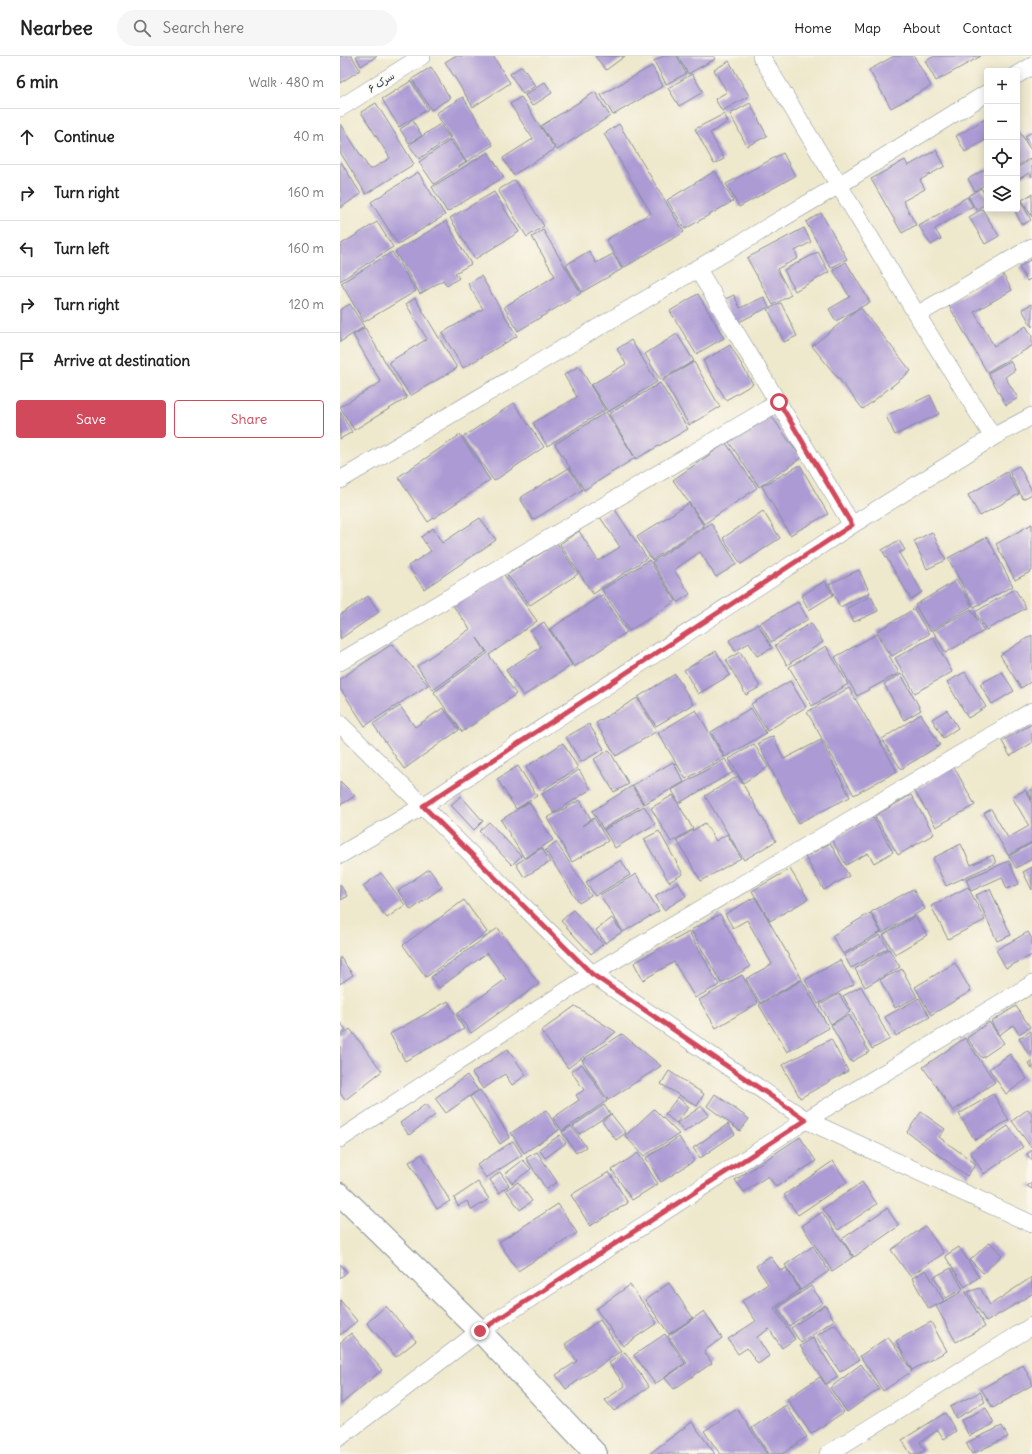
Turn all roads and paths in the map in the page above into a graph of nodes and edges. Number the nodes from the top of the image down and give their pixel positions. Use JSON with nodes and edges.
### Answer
{"nodes":[{"id":1,"x":422,"y":56,"type":"edge"},
{"id":2,"x":761,"y":56,"type":"edge"},
{"id":3,"x":1032,"y":66,"type":"edge"},
{"id":4,"x":1020,"y":73,"type":"edge"},
{"id":5,"x":984,"y":96,"type":"edge"},
{"id":6,"x":340,"y":108,"type":"edge"},
{"id":7,"x":839,"y":185,"type":"junction"},
{"id":8,"x":1032,"y":247,"type":"edge"},
{"id":9,"x":697,"y":268,"type":"junction"},
{"id":10,"x":917,"y":315,"type":"junction"},
{"id":11,"x":779,"y":402,"type":"junction"},
{"id":12,"x":1032,"y":416,"type":"edge"},
{"id":13,"x":993,"y":437,"type":"junction"},
{"id":14,"x":340,"y":480,"type":"edge"},
{"id":15,"x":852,"y":525,"type":"junction"},
{"id":16,"x":340,"y":662,"type":"edge"},
{"id":17,"x":1032,"y":711,"type":"edge"},
{"id":18,"x":340,"y":724,"type":"edge"},
{"id":19,"x":423,"y":806,"type":"junction"},
{"id":20,"x":340,"y":855,"type":"edge"},
{"id":21,"x":592,"y":974,"type":"junction"},
{"id":22,"x":1032,"y":984,"type":"edge"},
{"id":23,"x":806,"y":1120,"type":"junction"},
{"id":24,"x":340,"y":1139,"type":"edge"},
{"id":25,"x":340,"y":1194,"type":"edge"},
{"id":26,"x":1032,"y":1224,"type":"edge"},
{"id":27,"x":1032,"y":1326,"type":"edge"},
{"id":28,"x":480,"y":1331,"type":"junction"},
{"id":29,"x":340,"y":1438,"type":"edge"},
{"id":30,"x":596,"y":1454,"type":"edge"},
{"id":31,"x":828,"y":1454,"type":"edge"}],
"edges":[{"from":1,"to":6,"type":"street","name":"سرک ۶"},
{"from":2,"to":7,"type":"street"},
{"from":3,"to":4,"type":"street"},
{"from":5,"to":7,"type":"street"},
{"from":7,"to":9,"type":"street"},
{"from":7,"to":10,"type":"street"},
{"from":8,"to":10,"type":"street"},
{"from":9,"to":11,"type":"street"},
{"from":9,"to":14,"type":"street"},
{"from":10,"to":13,"type":"street"},
{"from":11,"to":15,"type":"street"},
{"from":11,"to":16,"type":"street"},
{"from":12,"to":13,"type":"street"},
{"from":13,"to":15,"type":"street"},
{"from":15,"to":19,"type":"street"},
{"from":17,"to":21,"type":"street"},
{"from":18,"to":19,"type":"street"},
{"from":19,"to":20,"type":"street"},
{"from":19,"to":21,"type":"street"},
{"from":21,"to":23,"type":"street"},
{"from":21,"to":24,"type":"street"},
{"from":22,"to":23,"type":"street"},
{"from":23,"to":26,"type":"street"},
{"from":23,"to":28,"type":"street"},
{"from":25,"to":28,"type":"main road"},
{"from":27,"to":31,"type":"street"},
{"from":28,"to":29,"type":"street"},
{"from":28,"to":30,"type":"main road"}]}
